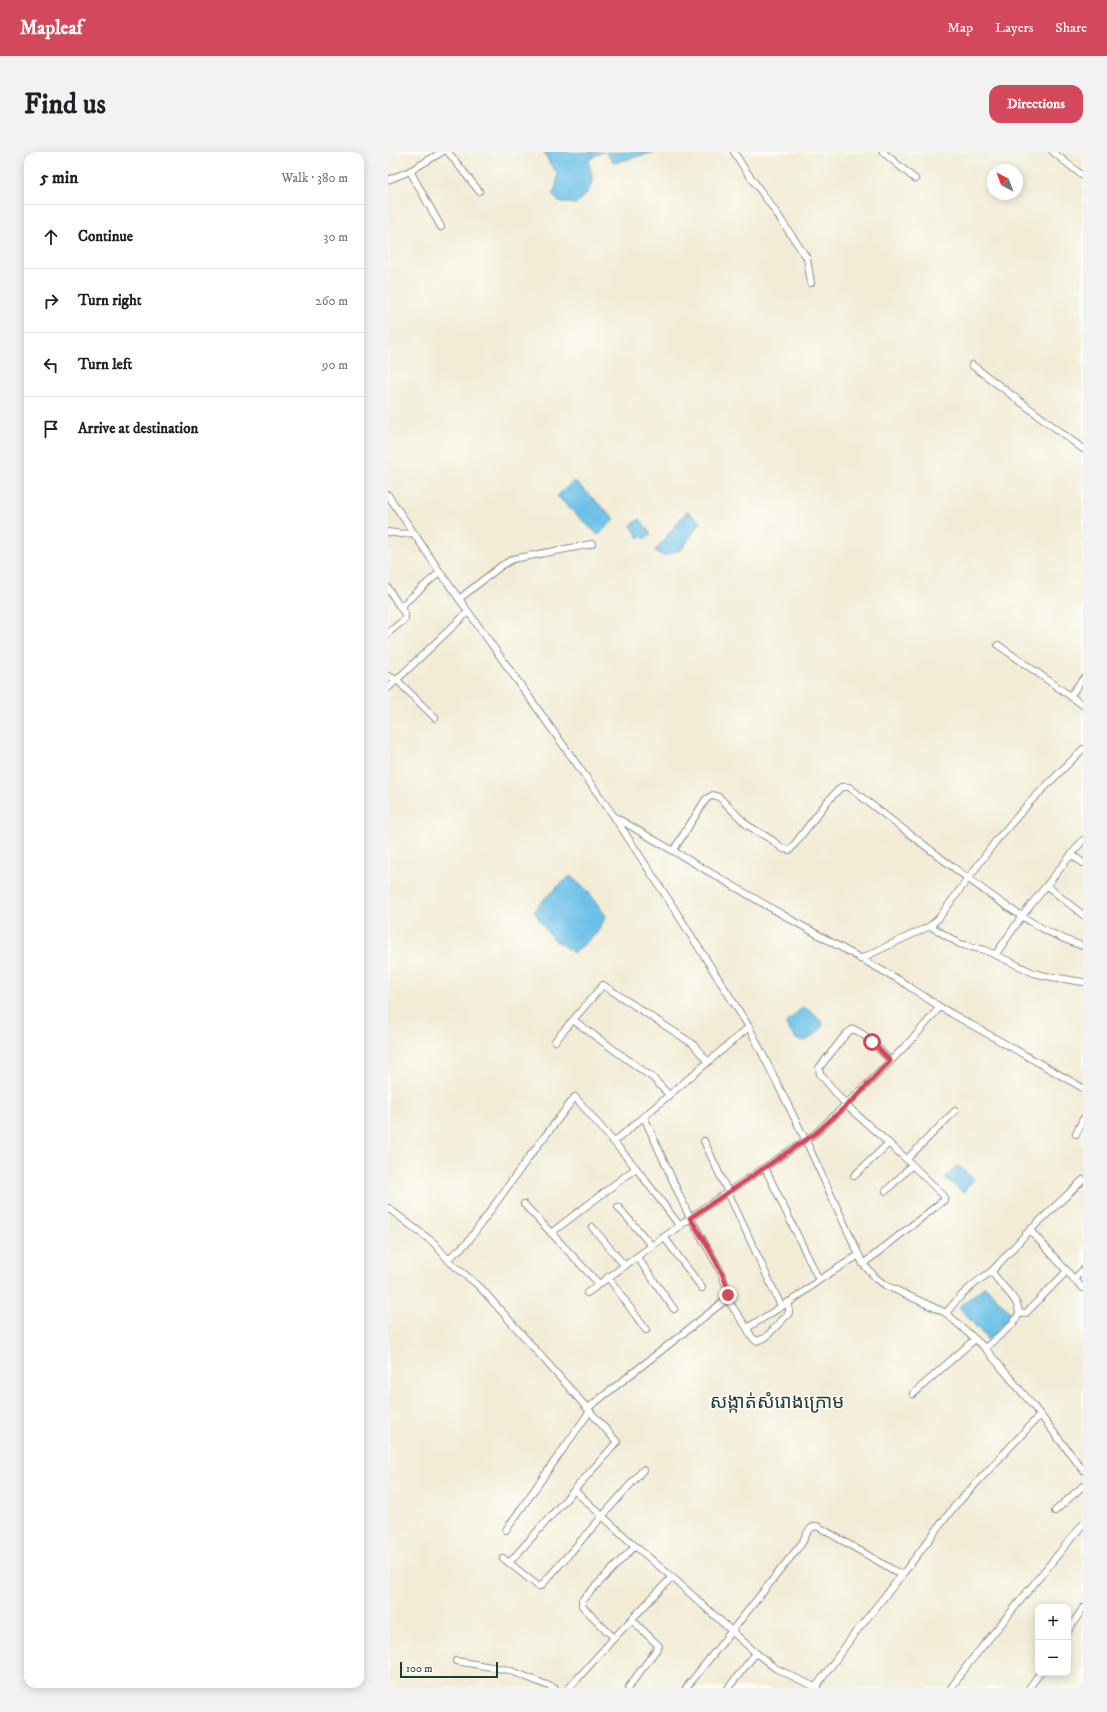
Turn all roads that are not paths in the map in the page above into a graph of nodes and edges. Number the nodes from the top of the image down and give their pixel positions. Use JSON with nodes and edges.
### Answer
{"nodes":[{"id":1,"x":442,"y":152,"type":"edge"},
{"id":2,"x":448,"y":152,"type":"edge"},
{"id":3,"x":734,"y":152,"type":"edge"},
{"id":4,"x":883,"y":152,"type":"edge"},
{"id":5,"x":1053,"y":152,"type":"edge"},
{"id":6,"x":410,"y":171,"type":"junction"},
{"id":7,"x":1083,"y":176,"type":"edge"},
{"id":8,"x":915,"y":179,"type":"dead end"},
{"id":9,"x":388,"y":180,"type":"edge"},
{"id":10,"x":479,"y":191,"type":"dead end"},
{"id":11,"x":441,"y":227,"type":"dead end"},
{"id":12,"x":811,"y":283,"type":"dead end"},
{"id":13,"x":972,"y":365,"type":"dead end"},
{"id":14,"x":1083,"y":449,"type":"edge"},
{"id":15,"x":388,"y":495,"type":"edge"},
{"id":16,"x":388,"y":532,"type":"edge"},
{"id":17,"x":414,"y":533,"type":"junction"},
{"id":18,"x":592,"y":544,"type":"dead end"},
{"id":19,"x":440,"y":572,"type":"junction"},
{"id":20,"x":388,"y":588,"type":"edge"},
{"id":21,"x":391,"y":597,"type":"edge"},
{"id":22,"x":460,"y":599,"type":"junction"},
{"id":23,"x":400,"y":607,"type":"junction"},
{"id":24,"x":468,"y":612,"type":"junction"},
{"id":25,"x":388,"y":634,"type":"edge"},
{"id":26,"x":998,"y":645,"type":"dead end"},
{"id":27,"x":388,"y":676,"type":"edge"},
{"id":28,"x":1083,"y":679,"type":"edge"},
{"id":29,"x":396,"y":680,"type":"junction"},
{"id":30,"x":388,"y":688,"type":"edge"},
{"id":31,"x":1070,"y":696,"type":"junction"},
{"id":32,"x":1083,"y":705,"type":"edge"},
{"id":33,"x":435,"y":718,"type":"dead end"},
{"id":34,"x":1083,"y":749,"type":"edge"},
{"id":35,"x":612,"y":815,"type":"junction"},
{"id":36,"x":1083,"y":840,"type":"edge"},
{"id":37,"x":673,"y":851,"type":"junction"},
{"id":38,"x":1072,"y":855,"type":"junction"},
{"id":39,"x":1083,"y":863,"type":"edge"},
{"id":40,"x":968,"y":878,"type":"junction"},
{"id":41,"x":1047,"y":886,"type":"junction"},
{"id":42,"x":1083,"y":915,"type":"edge"},
{"id":43,"x":1022,"y":916,"type":"junction"},
{"id":44,"x":930,"y":926,"type":"junction"},
{"id":45,"x":1083,"y":946,"type":"edge"},
{"id":46,"x":996,"y":954,"type":"junction"},
{"id":47,"x":860,"y":959,"type":"junction"},
{"id":48,"x":1083,"y":982,"type":"edge"},
{"id":49,"x":940,"y":1007,"type":"junction"},
{"id":50,"x":573,"y":1020,"type":"junction"},
{"id":51,"x":749,"y":1027,"type":"junction"},
{"id":52,"x":554,"y":1041,"type":"dead end"},
{"id":53,"x":890,"y":1061,"type":"junction"},
{"id":54,"x":708,"y":1062,"type":"junction"},
{"id":55,"x":1083,"y":1088,"type":"edge"},
{"id":56,"x":669,"y":1095,"type":"junction"},
{"id":57,"x":847,"y":1106,"type":"junction"},
{"id":58,"x":954,"y":1111,"type":"dead end"},
{"id":59,"x":644,"y":1117,"type":"junction"},
{"id":60,"x":1083,"y":1119,"type":"edge"},
{"id":61,"x":1076,"y":1134,"type":"dead end"},
{"id":62,"x":704,"y":1141,"type":"dead end"},
{"id":63,"x":806,"y":1141,"type":"junction"},
{"id":64,"x":614,"y":1142,"type":"junction"},
{"id":65,"x":889,"y":1143,"type":"junction"},
{"id":66,"x":907,"y":1159,"type":"junction"},
{"id":67,"x":912,"y":1165,"type":"junction"},
{"id":68,"x":636,"y":1168,"type":"junction"},
{"id":69,"x":765,"y":1168,"type":"junction"},
{"id":70,"x":854,"y":1176,"type":"dead end"},
{"id":71,"x":1083,"y":1180,"type":"edge"},
{"id":72,"x":886,"y":1191,"type":"dead end"},
{"id":73,"x":728,"y":1193,"type":"junction"},
{"id":74,"x":524,"y":1204,"type":"dead end"},
{"id":75,"x":618,"y":1207,"type":"dead end"},
{"id":76,"x":388,"y":1208,"type":"edge"},
{"id":77,"x":690,"y":1218,"type":"junction"},
{"id":78,"x":679,"y":1225,"type":"junction"},
{"id":79,"x":592,"y":1227,"type":"dead end"},
{"id":80,"x":1030,"y":1230,"type":"junction"},
{"id":81,"x":551,"y":1233,"type":"junction"},
{"id":82,"x":664,"y":1237,"type":"junction"},
{"id":83,"x":652,"y":1246,"type":"junction"},
{"id":84,"x":859,"y":1255,"type":"junction"},
{"id":85,"x":636,"y":1257,"type":"junction"},
{"id":86,"x":448,"y":1259,"type":"junction"},
{"id":87,"x":863,"y":1264,"type":"junction"},
{"id":88,"x":625,"y":1266,"type":"junction"},
{"id":89,"x":1083,"y":1270,"type":"edge"},
{"id":90,"x":992,"y":1271,"type":"junction"},
{"id":91,"x":1067,"y":1271,"type":"junction"},
{"id":92,"x":608,"y":1277,"type":"junction"},
{"id":93,"x":1074,"y":1279,"type":"junction"},
{"id":94,"x":819,"y":1280,"type":"junction"},
{"id":95,"x":599,"y":1284,"type":"junction"},
{"id":96,"x":702,"y":1288,"type":"dead end"},
{"id":97,"x":1083,"y":1288,"type":"edge"},
{"id":98,"x":587,"y":1292,"type":"dead end"},
{"id":99,"x":727,"y":1299,"type":"junction"},
{"id":100,"x":789,"y":1302,"type":"junction"},
{"id":101,"x":782,"y":1306,"type":"junction"},
{"id":102,"x":674,"y":1309,"type":"dead end"},
{"id":103,"x":946,"y":1313,"type":"junction"},
{"id":104,"x":1019,"y":1314,"type":"junction"},
{"id":105,"x":747,"y":1328,"type":"junction"},
{"id":106,"x":646,"y":1330,"type":"dead end"},
{"id":107,"x":975,"y":1339,"type":"junction"},
{"id":108,"x":985,"y":1348,"type":"junction"},
{"id":109,"x":913,"y":1394,"type":"dead end"},
{"id":110,"x":589,"y":1409,"type":"junction"},
{"id":111,"x":1040,"y":1415,"type":"junction"},
{"id":112,"x":642,"y":1470,"type":"dead end"},
{"id":113,"x":1083,"y":1470,"type":"edge"},
{"id":114,"x":1083,"y":1486,"type":"edge"},
{"id":115,"x":575,"y":1491,"type":"junction"},
{"id":116,"x":1055,"y":1511,"type":"dead end"},
{"id":117,"x":602,"y":1516,"type":"junction"},
{"id":118,"x":1083,"y":1524,"type":"edge"},
{"id":119,"x":506,"y":1530,"type":"dead end"},
{"id":120,"x":635,"y":1546,"type":"junction"},
{"id":121,"x":503,"y":1558,"type":"dead end"},
{"id":122,"x":509,"y":1563,"type":"junction"},
{"id":123,"x":902,"y":1575,"type":"junction"},
{"id":124,"x":672,"y":1577,"type":"junction"},
{"id":125,"x":1083,"y":1608,"type":"edge"},
{"id":126,"x":632,"y":1620,"type":"junction"},
{"id":127,"x":1071,"y":1626,"type":"edge"},
{"id":128,"x":732,"y":1631,"type":"junction"},
{"id":129,"x":614,"y":1638,"type":"junction"},
{"id":130,"x":756,"y":1653,"type":"junction"},
{"id":131,"x":456,"y":1661,"type":"dead end"},
{"id":132,"x":1038,"y":1676,"type":"edge"},
{"id":133,"x":554,"y":1688,"type":"edge"},
{"id":134,"x":569,"y":1688,"type":"edge"},
{"id":135,"x":628,"y":1688,"type":"edge"},
{"id":136,"x":686,"y":1688,"type":"edge"},
{"id":137,"x":728,"y":1688,"type":"edge"},
{"id":138,"x":816,"y":1688,"type":"edge"},
{"id":139,"x":951,"y":1688,"type":"edge"},
{"id":140,"x":1029,"y":1688,"type":"edge"}],
"edges":[{"from":1,"to":6,"type":"street"},
{"from":2,"to":10,"type":"street"},
{"from":3,"to":12,"type":"street"},
{"from":4,"to":8,"type":"street"},
{"from":5,"to":7,"type":"street"},
{"from":6,"to":9,"type":"street"},
{"from":6,"to":11,"type":"street"},
{"from":13,"to":14,"type":"street"},
{"from":15,"to":17,"type":"street"},
{"from":16,"to":17,"type":"street"},
{"from":17,"to":19,"type":"street"},
{"from":18,"to":22,"type":"street"},
{"from":19,"to":22,"type":"street"},
{"from":19,"to":23,"type":"street"},
{"from":20,"to":21,"type":"street"},
{"from":21,"to":23,"type":"street"},
{"from":22,"to":24,"type":"street"},
{"from":23,"to":25,"type":"street"},
{"from":24,"to":29,"type":"street"},
{"from":24,"to":35,"type":"street"},
{"from":26,"to":31,"type":"street"},
{"from":27,"to":29,"type":"street"},
{"from":28,"to":31,"type":"street"},
{"from":29,"to":30,"type":"street"},
{"from":29,"to":33,"type":"street"},
{"from":31,"to":32,"type":"street"},
{"from":34,"to":40,"type":"street"},
{"from":35,"to":37,"type":"street"},
{"from":35,"to":51,"type":"street"},
{"from":36,"to":38,"type":"street"},
{"from":37,"to":40,"type":"street"},
{"from":37,"to":47,"type":"street"},
{"from":38,"to":39,"type":"street"},
{"from":38,"to":41,"type":"street"},
{"from":40,"to":43,"type":"street"},
{"from":40,"to":44,"type":"street"},
{"from":41,"to":42,"type":"street"},
{"from":41,"to":43,"type":"street"},
{"from":43,"to":45,"type":"street"},
{"from":43,"to":46,"type":"street"},
{"from":44,"to":46,"type":"street"},
{"from":44,"to":47,"type":"street"},
{"from":46,"to":48,"type":"street"},
{"from":47,"to":49,"type":"street"},
{"from":49,"to":53,"type":"street"},
{"from":49,"to":55,"type":"street"},
{"from":50,"to":52,"type":"street"},
{"from":50,"to":54,"type":"street"},
{"from":50,"to":56,"type":"street"},
{"from":51,"to":54,"type":"street"},
{"from":51,"to":63,"type":"street"},
{"from":53,"to":57,"type":"street"},
{"from":53,"to":57,"type":"street"},
{"from":54,"to":56,"type":"street"},
{"from":56,"to":59,"type":"street"},
{"from":57,"to":63,"type":"street"},
{"from":57,"to":65,"type":"street"},
{"from":58,"to":66,"type":"street"},
{"from":59,"to":64,"type":"street"},
{"from":59,"to":77,"type":"street"},
{"from":60,"to":61,"type":"street"},
{"from":62,"to":73,"type":"street"},
{"from":63,"to":69,"type":"street"},
{"from":63,"to":84,"type":"street"},
{"from":64,"to":68,"type":"street"},
{"from":64,"to":86,"type":"street"},
{"from":65,"to":66,"type":"street"},
{"from":65,"to":70,"type":"street"},
{"from":66,"to":67,"type":"street"},
{"from":67,"to":72,"type":"street"},
{"from":67,"to":87,"type":"street"},
{"from":68,"to":78,"type":"street"},
{"from":68,"to":81,"type":"street"},
{"from":69,"to":73,"type":"street"},
{"from":69,"to":94,"type":"street"},
{"from":71,"to":80,"type":"street"},
{"from":73,"to":77,"type":"street"},
{"from":73,"to":101,"type":"street"},
{"from":74,"to":81,"type":"street"},
{"from":75,"to":83,"type":"street"},
{"from":76,"to":86,"type":"street"},
{"from":77,"to":78,"type":"street"},
{"from":77,"to":99,"type":"street"},
{"from":78,"to":82,"type":"street"},
{"from":79,"to":88,"type":"street"},
{"from":80,"to":90,"type":"street"},
{"from":80,"to":91,"type":"street"},
{"from":81,"to":95,"type":"street"},
{"from":82,"to":83,"type":"street"},
{"from":82,"to":96,"type":"street"},
{"from":83,"to":85,"type":"street"},
{"from":84,"to":87,"type":"street"},
{"from":84,"to":94,"type":"street"},
{"from":85,"to":88,"type":"street"},
{"from":85,"to":102,"type":"street"},
{"from":86,"to":110,"type":"street"},
{"from":87,"to":103,"type":"street"},
{"from":88,"to":92,"type":"street"},
{"from":89,"to":93,"type":"street"},
{"from":90,"to":103,"type":"street"},
{"from":90,"to":104,"type":"street"},
{"from":91,"to":93,"type":"street"},
{"from":91,"to":104,"type":"street"},
{"from":92,"to":95,"type":"street"},
{"from":92,"to":106,"type":"street"},
{"from":93,"to":97,"type":"street"},
{"from":94,"to":100,"type":"street"},
{"from":95,"to":98,"type":"street"},
{"from":99,"to":105,"type":"street"},
{"from":99,"to":110,"type":"street"},
{"from":100,"to":101,"type":"street"},
{"from":100,"to":105,"type":"street"},
{"from":101,"to":105,"type":"street"},
{"from":103,"to":107,"type":"street"},
{"from":104,"to":108,"type":"street"},
{"from":107,"to":108,"type":"street"},
{"from":107,"to":109,"type":"street"},
{"from":108,"to":111,"type":"street"},
{"from":110,"to":115,"type":"street"},
{"from":110,"to":119,"type":"street"},
{"from":111,"to":113,"type":"street"},
{"from":111,"to":123,"type":"street"},
{"from":112,"to":117,"type":"street"},
{"from":114,"to":116,"type":"street"},
{"from":115,"to":117,"type":"street"},
{"from":115,"to":122,"type":"street"},
{"from":117,"to":120,"type":"street"},
{"from":117,"to":122,"type":"street"},
{"from":118,"to":139,"type":"street"},
{"from":120,"to":124,"type":"street"},
{"from":120,"to":129,"type":"street"},
{"from":121,"to":122,"type":"street"},
{"from":123,"to":128,"type":"street"},
{"from":123,"to":138,"type":"street"},
{"from":124,"to":126,"type":"street"},
{"from":124,"to":128,"type":"street"},
{"from":125,"to":127,"type":"street"},
{"from":126,"to":129,"type":"street"},
{"from":126,"to":135,"type":"street"},
{"from":128,"to":130,"type":"street"},
{"from":128,"to":136,"type":"street"},
{"from":129,"to":134,"type":"street"},
{"from":130,"to":137,"type":"street"},
{"from":130,"to":138,"type":"street"},
{"from":131,"to":133,"type":"street"},
{"from":132,"to":140,"type":"street"}]}
